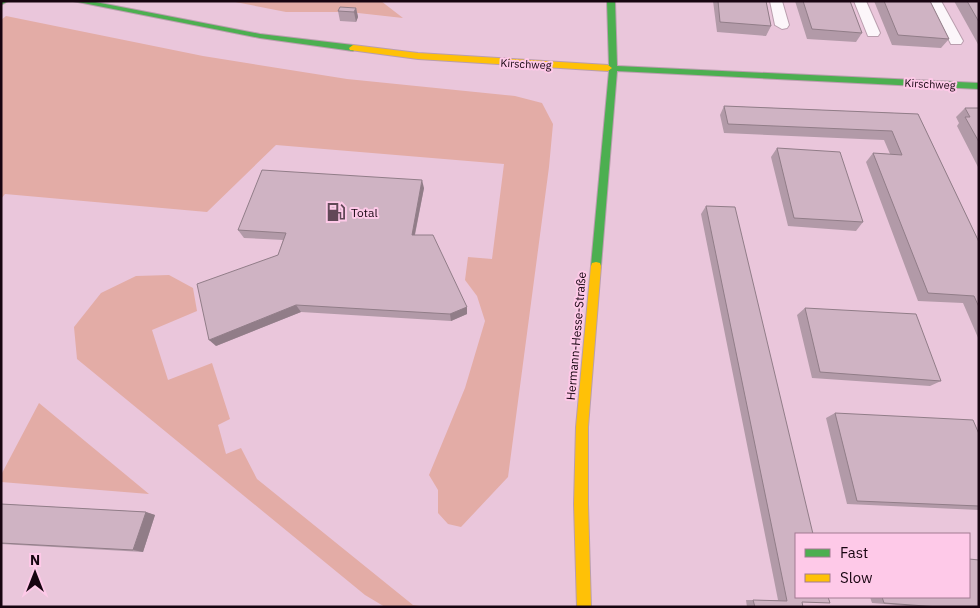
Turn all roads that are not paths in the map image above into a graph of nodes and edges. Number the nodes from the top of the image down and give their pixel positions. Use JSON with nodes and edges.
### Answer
{"nodes":[{"id":1,"x":611,"y":1,"type":"edge"},
{"id":2,"x":776,"y":1,"type":"edge"},
{"id":3,"x":860,"y":1,"type":"edge"},
{"id":4,"x":935,"y":1,"type":"edge"},
{"id":5,"x":79,"y":2,"type":"edge"},
{"id":6,"x":782,"y":25,"type":"dead end"},
{"id":7,"x":873,"y":33,"type":"dead end"},
{"id":8,"x":956,"y":41,"type":"dead end"},
{"id":9,"x":613,"y":69,"type":"junction"},
{"id":10,"x":979,"y":86,"type":"edge"},
{"id":11,"x":584,"y":607,"type":"edge"}],
"edges":[{"from":1,"to":9,"type":"main road","name":"Hermann-Hesse-Straße"},
{"from":2,"to":6,"type":"lane"},
{"from":3,"to":7,"type":"lane"},
{"from":4,"to":8,"type":"lane"},
{"from":5,"to":9,"type":"main road","name":"Kirschweg"},
{"from":9,"to":10,"type":"main road","name":"Kirschweg"},
{"from":9,"to":11,"type":"main road","name":"Hermann-Hesse-Straße"}]}
